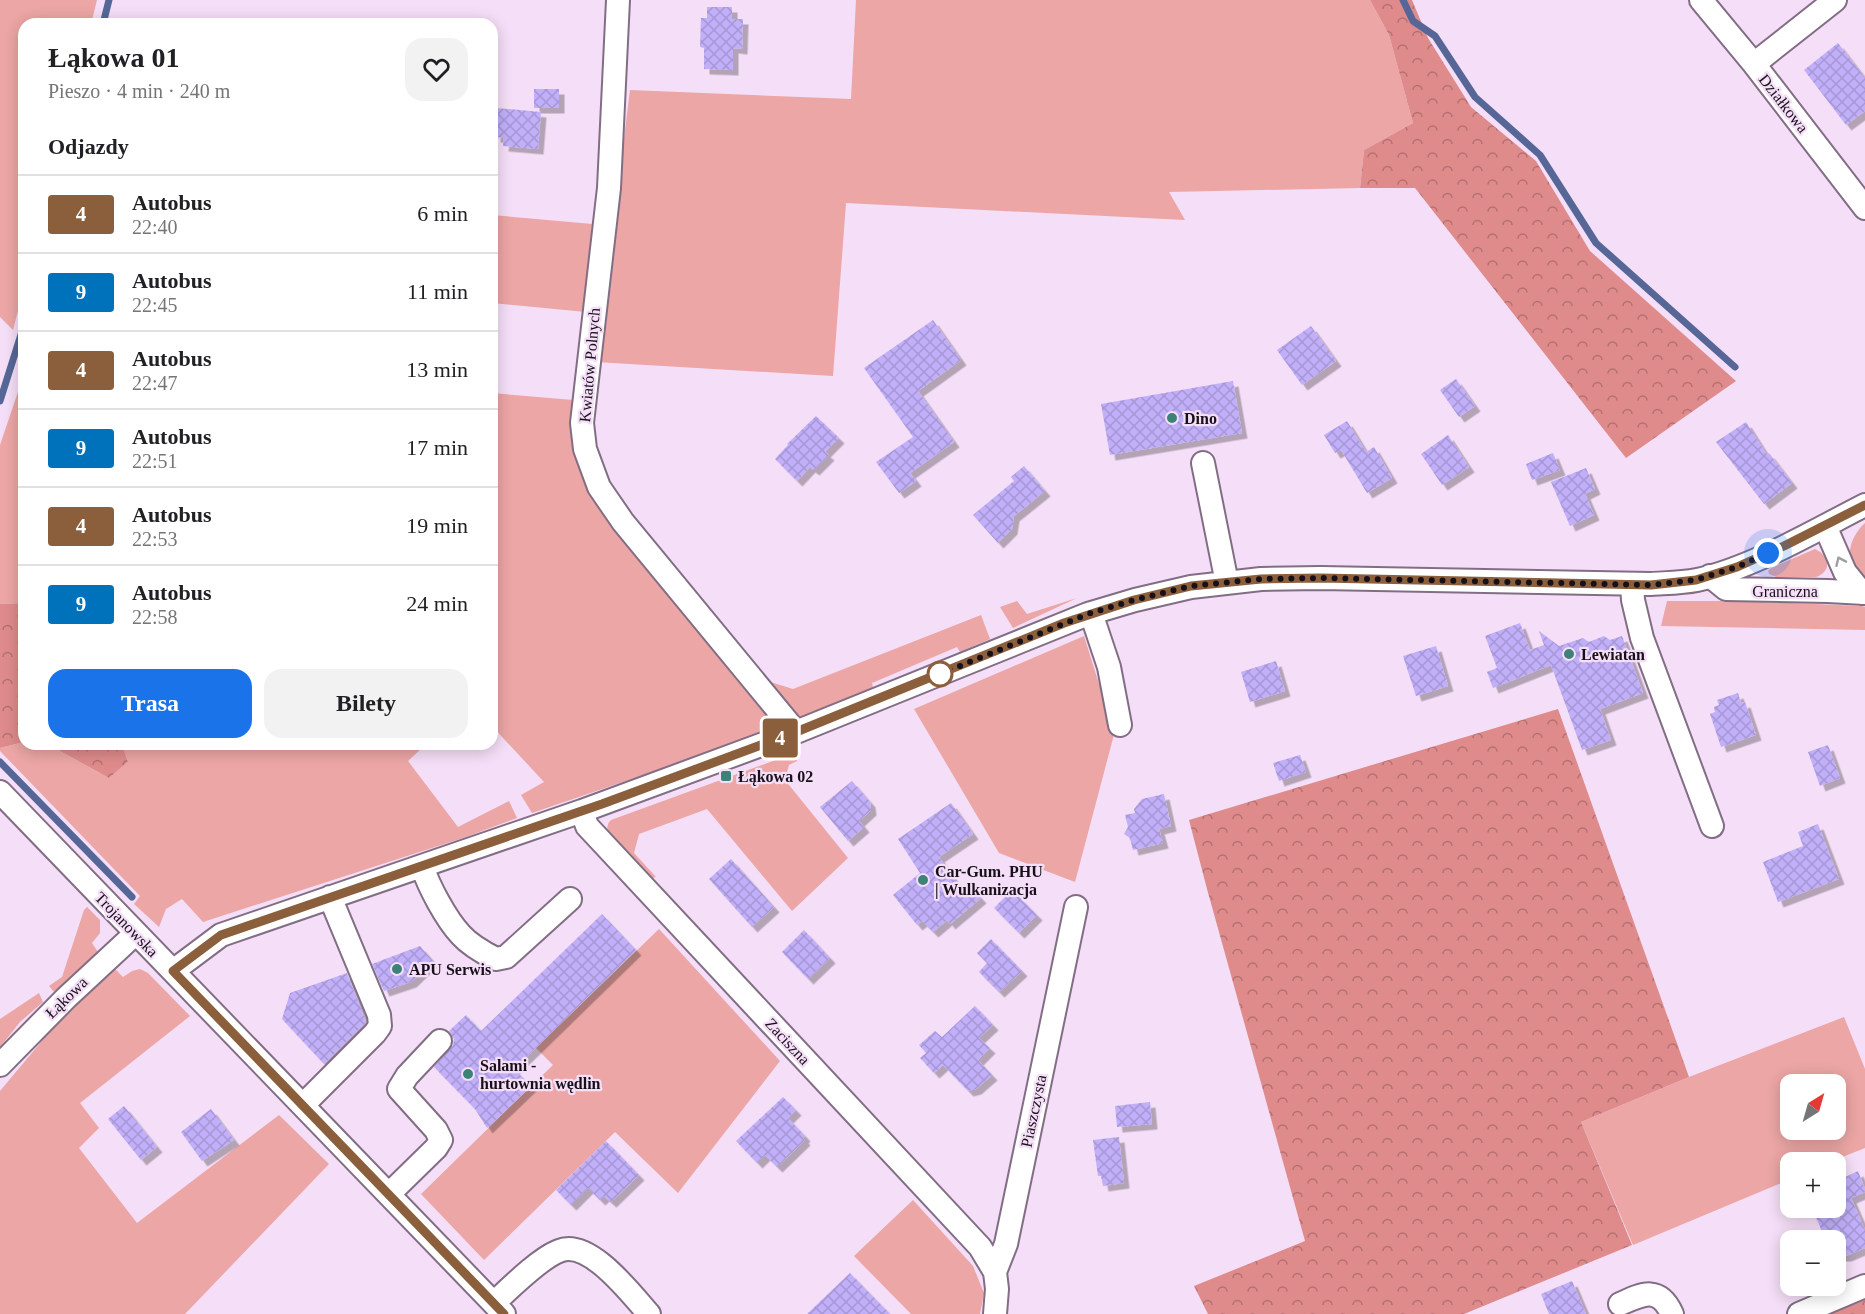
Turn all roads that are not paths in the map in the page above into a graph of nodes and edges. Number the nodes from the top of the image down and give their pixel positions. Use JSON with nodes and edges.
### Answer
{"nodes":[{"id":1,"x":618,"y":0,"type":"edge"},
{"id":2,"x":1701,"y":0,"type":"edge"},
{"id":3,"x":1835,"y":0,"type":"edge"},
{"id":4,"x":1754,"y":64,"type":"junction"},
{"id":5,"x":1865,"y":208,"type":"edge"},
{"id":6,"x":1203,"y":463,"type":"dead end"},
{"id":7,"x":1865,"y":506,"type":"edge"},
{"id":8,"x":1825,"y":526,"type":"junction"},
{"id":9,"x":1710,"y":576,"type":"junction"},
{"id":10,"x":1227,"y":583,"type":"junction"},
{"id":11,"x":1632,"y":584,"type":"junction"},
{"id":12,"x":1863,"y":593,"type":"edge"},
{"id":13,"x":1091,"y":613,"type":"junction"},
{"id":14,"x":1120,"y":725,"type":"dead end"},
{"id":15,"x":796,"y":732,"type":"junction"},
{"id":16,"x":0,"y":792,"type":"edge"},
{"id":17,"x":582,"y":811,"type":"junction"},
{"id":18,"x":1712,"y":826,"type":"dead end"},
{"id":19,"x":422,"y":866,"type":"junction"},
{"id":20,"x":330,"y":897,"type":"junction"},
{"id":21,"x":570,"y":899,"type":"dead end"},
{"id":22,"x":1076,"y":907,"type":"dead end"},
{"id":23,"x":136,"y":933,"type":"junction"},
{"id":24,"x":173,"y":971,"type":"junction"},
{"id":25,"x":440,"y":1041,"type":"dead end"},
{"id":26,"x":0,"y":1065,"type":"edge"},
{"id":27,"x":303,"y":1105,"type":"junction"},
{"id":28,"x":389,"y":1194,"type":"junction"},
{"id":29,"x":995,"y":1272,"type":"junction"},
{"id":30,"x":1865,"y":1286,"type":"edge"},
{"id":31,"x":1620,"y":1304,"type":"dead end"},
{"id":32,"x":499,"y":1309,"type":"edge"},
{"id":33,"x":649,"y":1314,"type":"edge"},
{"id":34,"x":995,"y":1314,"type":"edge"},
{"id":35,"x":1672,"y":1314,"type":"edge"},
{"id":36,"x":1799,"y":1314,"type":"edge"}],
"edges":[{"from":1,"to":15,"type":"street","name":"Kwiatów Polnych"},
{"from":2,"to":4,"type":"street","name":"Działkowa"},
{"from":3,"to":4,"type":"street"},
{"from":4,"to":5,"type":"street","name":"Działkowa"},
{"from":6,"to":10,"type":"street"},
{"from":7,"to":8,"type":"street"},
{"from":8,"to":9,"type":"street"},
{"from":12,"to":8,"type":"street","one_way":true},
{"from":9,"to":11,"type":"street"},
{"from":9,"to":12,"type":"street","name":"Graniczna"},
{"from":10,"to":11,"type":"street"},
{"from":10,"to":13,"type":"street"},
{"from":11,"to":18,"type":"street"},
{"from":13,"to":14,"type":"street"},
{"from":13,"to":15,"type":"street"},
{"from":15,"to":17,"type":"street"},
{"from":16,"to":23,"type":"street","name":"Trojanowska"},
{"from":17,"to":19,"type":"street"},
{"from":17,"to":29,"type":"street","name":"Zaciszna"},
{"from":19,"to":20,"type":"street"},
{"from":19,"to":21,"type":"street"},
{"from":20,"to":24,"type":"street"},
{"from":20,"to":27,"type":"street"},
{"from":22,"to":29,"type":"street","name":"Piaszczysta"},
{"from":23,"to":24,"type":"street","name":"Trojanowska"},
{"from":23,"to":26,"type":"street","name":"Łąkowa"},
{"from":24,"to":27,"type":"street","name":"Trojanowska"},
{"from":25,"to":28,"type":"street"},
{"from":27,"to":28,"type":"street","name":"Trojanowska"},
{"from":28,"to":32,"type":"street","name":"Trojanowska"},
{"from":29,"to":34,"type":"street","name":"Piaszczysta"},
{"from":30,"to":36,"type":"street"},
{"from":31,"to":35,"type":"street"},
{"from":32,"to":33,"type":"street"}]}
